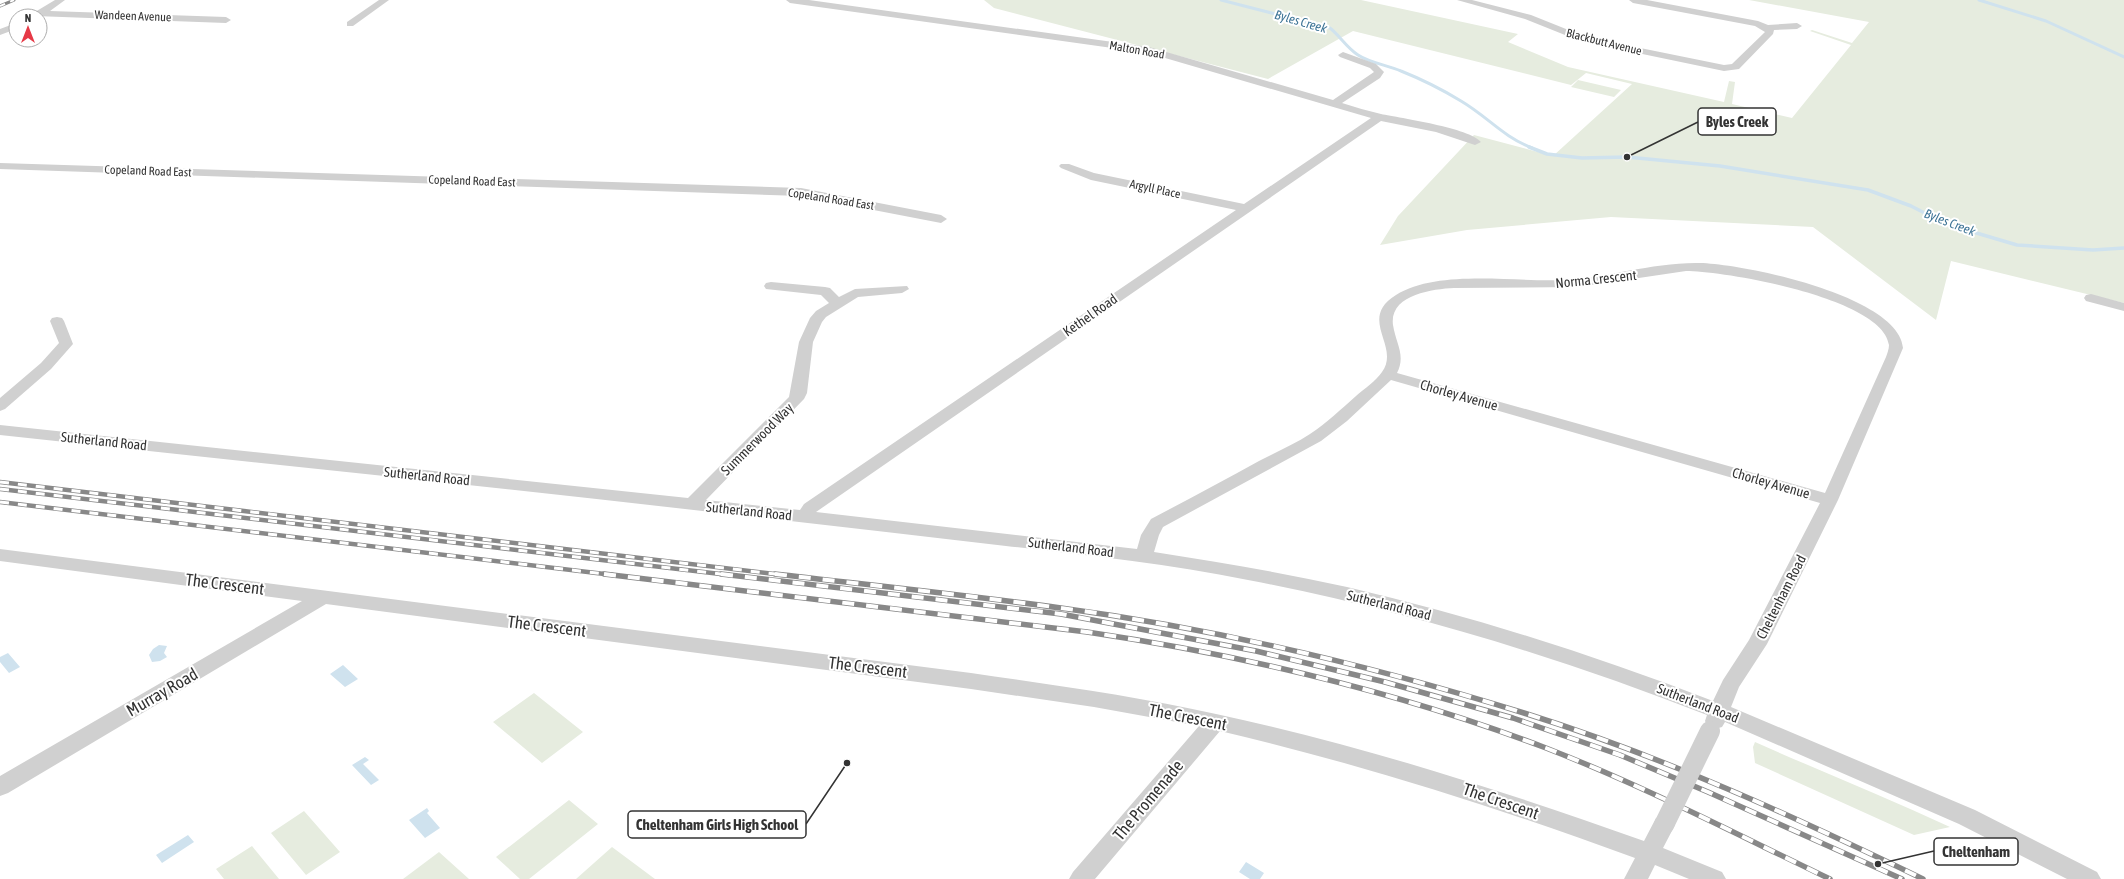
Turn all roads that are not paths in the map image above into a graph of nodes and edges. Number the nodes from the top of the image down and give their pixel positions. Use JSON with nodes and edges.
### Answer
{"nodes":[{"id":1,"x":61,"y":0,"type":"edge"},
{"id":2,"x":385,"y":0,"type":"edge"},
{"id":3,"x":790,"y":0,"type":"edge"},
{"id":4,"x":1461,"y":0,"type":"edge"},
{"id":5,"x":1633,"y":0,"type":"edge"},
{"id":6,"x":48,"y":8,"type":"edge"},
{"id":7,"x":48,"y":15,"type":"edge"},
{"id":8,"x":226,"y":20,"type":"dead end"},
{"id":9,"x":350,"y":24,"type":"dead end"},
{"id":10,"x":1797,"y":26,"type":"dead end"},
{"id":11,"x":1767,"y":28,"type":"junction"},
{"id":12,"x":1343,"y":56,"type":"dead end"},
{"id":13,"x":1727,"y":68,"type":"junction"},
{"id":14,"x":1740,"y":76,"type":"dead end"},
{"id":15,"x":1334,"y":104,"type":"junction"},
{"id":16,"x":1380,"y":117,"type":"junction"},
{"id":17,"x":1475,"y":142,"type":"dead end"},
{"id":18,"x":0,"y":166,"type":"edge"},
{"id":19,"x":1065,"y":166,"type":"dead end"},
{"id":20,"x":1245,"y":208,"type":"junction"},
{"id":21,"x":941,"y":219,"type":"dead end"},
{"id":22,"x":771,"y":286,"type":"dead end"},
{"id":23,"x":902,"y":289,"type":"dead end"},
{"id":24,"x":2091,"y":298,"type":"dead end"},
{"id":25,"x":837,"y":302,"type":"junction"},
{"id":26,"x":2124,"y":307,"type":"edge"},
{"id":27,"x":1872,"y":316,"type":"joint"},
{"id":28,"x":57,"y":321,"type":"dead end"},
{"id":29,"x":1388,"y":374,"type":"junction"},
{"id":30,"x":0,"y":406,"type":"edge"},
{"id":31,"x":0,"y":430,"type":"edge"},
{"id":32,"x":1830,"y":500,"type":"junction"},
{"id":33,"x":691,"y":505,"type":"junction"},
{"id":34,"x":804,"y":516,"type":"junction"},
{"id":35,"x":0,"y":555,"type":"edge"},
{"id":36,"x":1144,"y":556,"type":"junction"},
{"id":37,"x":324,"y":597,"type":"junction"},
{"id":38,"x":1720,"y":711,"type":"junction"},
{"id":39,"x":1215,"y":722,"type":"junction"},
{"id":40,"x":0,"y":787,"type":"edge"},
{"id":41,"x":1649,"y":852,"type":"junction"},
{"id":42,"x":1081,"y":879,"type":"edge"},
{"id":43,"x":1636,"y":879,"type":"edge"},
{"id":44,"x":1714,"y":879,"type":"edge"},
{"id":45,"x":2089,"y":879,"type":"edge"}],
"edges":[{"from":1,"to":6,"type":"street"},
{"from":2,"to":9,"type":"street"},
{"from":3,"to":15,"type":"street","name":"Malton Road"},
{"from":4,"to":13,"type":"street","name":"Blackbutt Avenue"},
{"from":5,"to":11,"type":"street"},
{"from":7,"to":8,"type":"street","name":"Wandeen Avenue"},
{"from":10,"to":11,"type":"street"},
{"from":11,"to":13,"type":"street"},
{"from":12,"to":15,"type":"street"},
{"from":13,"to":14,"type":"street","name":"Blackbutt Avenue"},
{"from":15,"to":16,"type":"street","name":"Malton Road"},
{"from":16,"to":17,"type":"street","name":"Malton Road"},
{"from":16,"to":20,"type":"street","name":"Kethel Road"},
{"from":18,"to":21,"type":"street","name":"Copeland Road East"},
{"from":19,"to":20,"type":"street","name":"Argyll Place"},
{"from":20,"to":34,"type":"street","name":"Kethel Road"},
{"from":22,"to":25,"type":"street"},
{"from":23,"to":25,"type":"street","name":"Summerwood Way"},
{"from":24,"to":26,"type":"street"},
{"from":25,"to":33,"type":"street","name":"Summerwood Way"},
{"from":27,"to":29,"type":"street","name":"Norma Crescent"},
{"from":27,"to":32,"type":"street","name":"Cheltenham Road"},
{"from":28,"to":30,"type":"street"},
{"from":29,"to":32,"type":"street","name":"Chorley Avenue"},
{"from":29,"to":36,"type":"street"},
{"from":31,"to":33,"type":"street","name":"Sutherland Road"},
{"from":32,"to":38,"type":"street","name":"Cheltenham Road"},
{"from":33,"to":34,"type":"street","name":"Sutherland Road"},
{"from":34,"to":36,"type":"street","name":"Sutherland Road"},
{"from":35,"to":37,"type":"street","name":"The Crescent"},
{"from":36,"to":38,"type":"street","name":"Sutherland Road"},
{"from":37,"to":39,"type":"street","name":"The Crescent"},
{"from":37,"to":40,"type":"street","name":"Murray Road"},
{"from":38,"to":41,"type":"street","name":"Cheltenham Road","bridge":true},
{"from":38,"to":45,"type":"street","name":"Sutherland Road"},
{"from":39,"to":41,"type":"street","name":"The Crescent"},
{"from":39,"to":42,"type":"street","name":"The Promenade"},
{"from":41,"to":43,"type":"street","name":"Cheltenham Road"},
{"from":41,"to":44,"type":"street","name":"The Crescent"}]}
